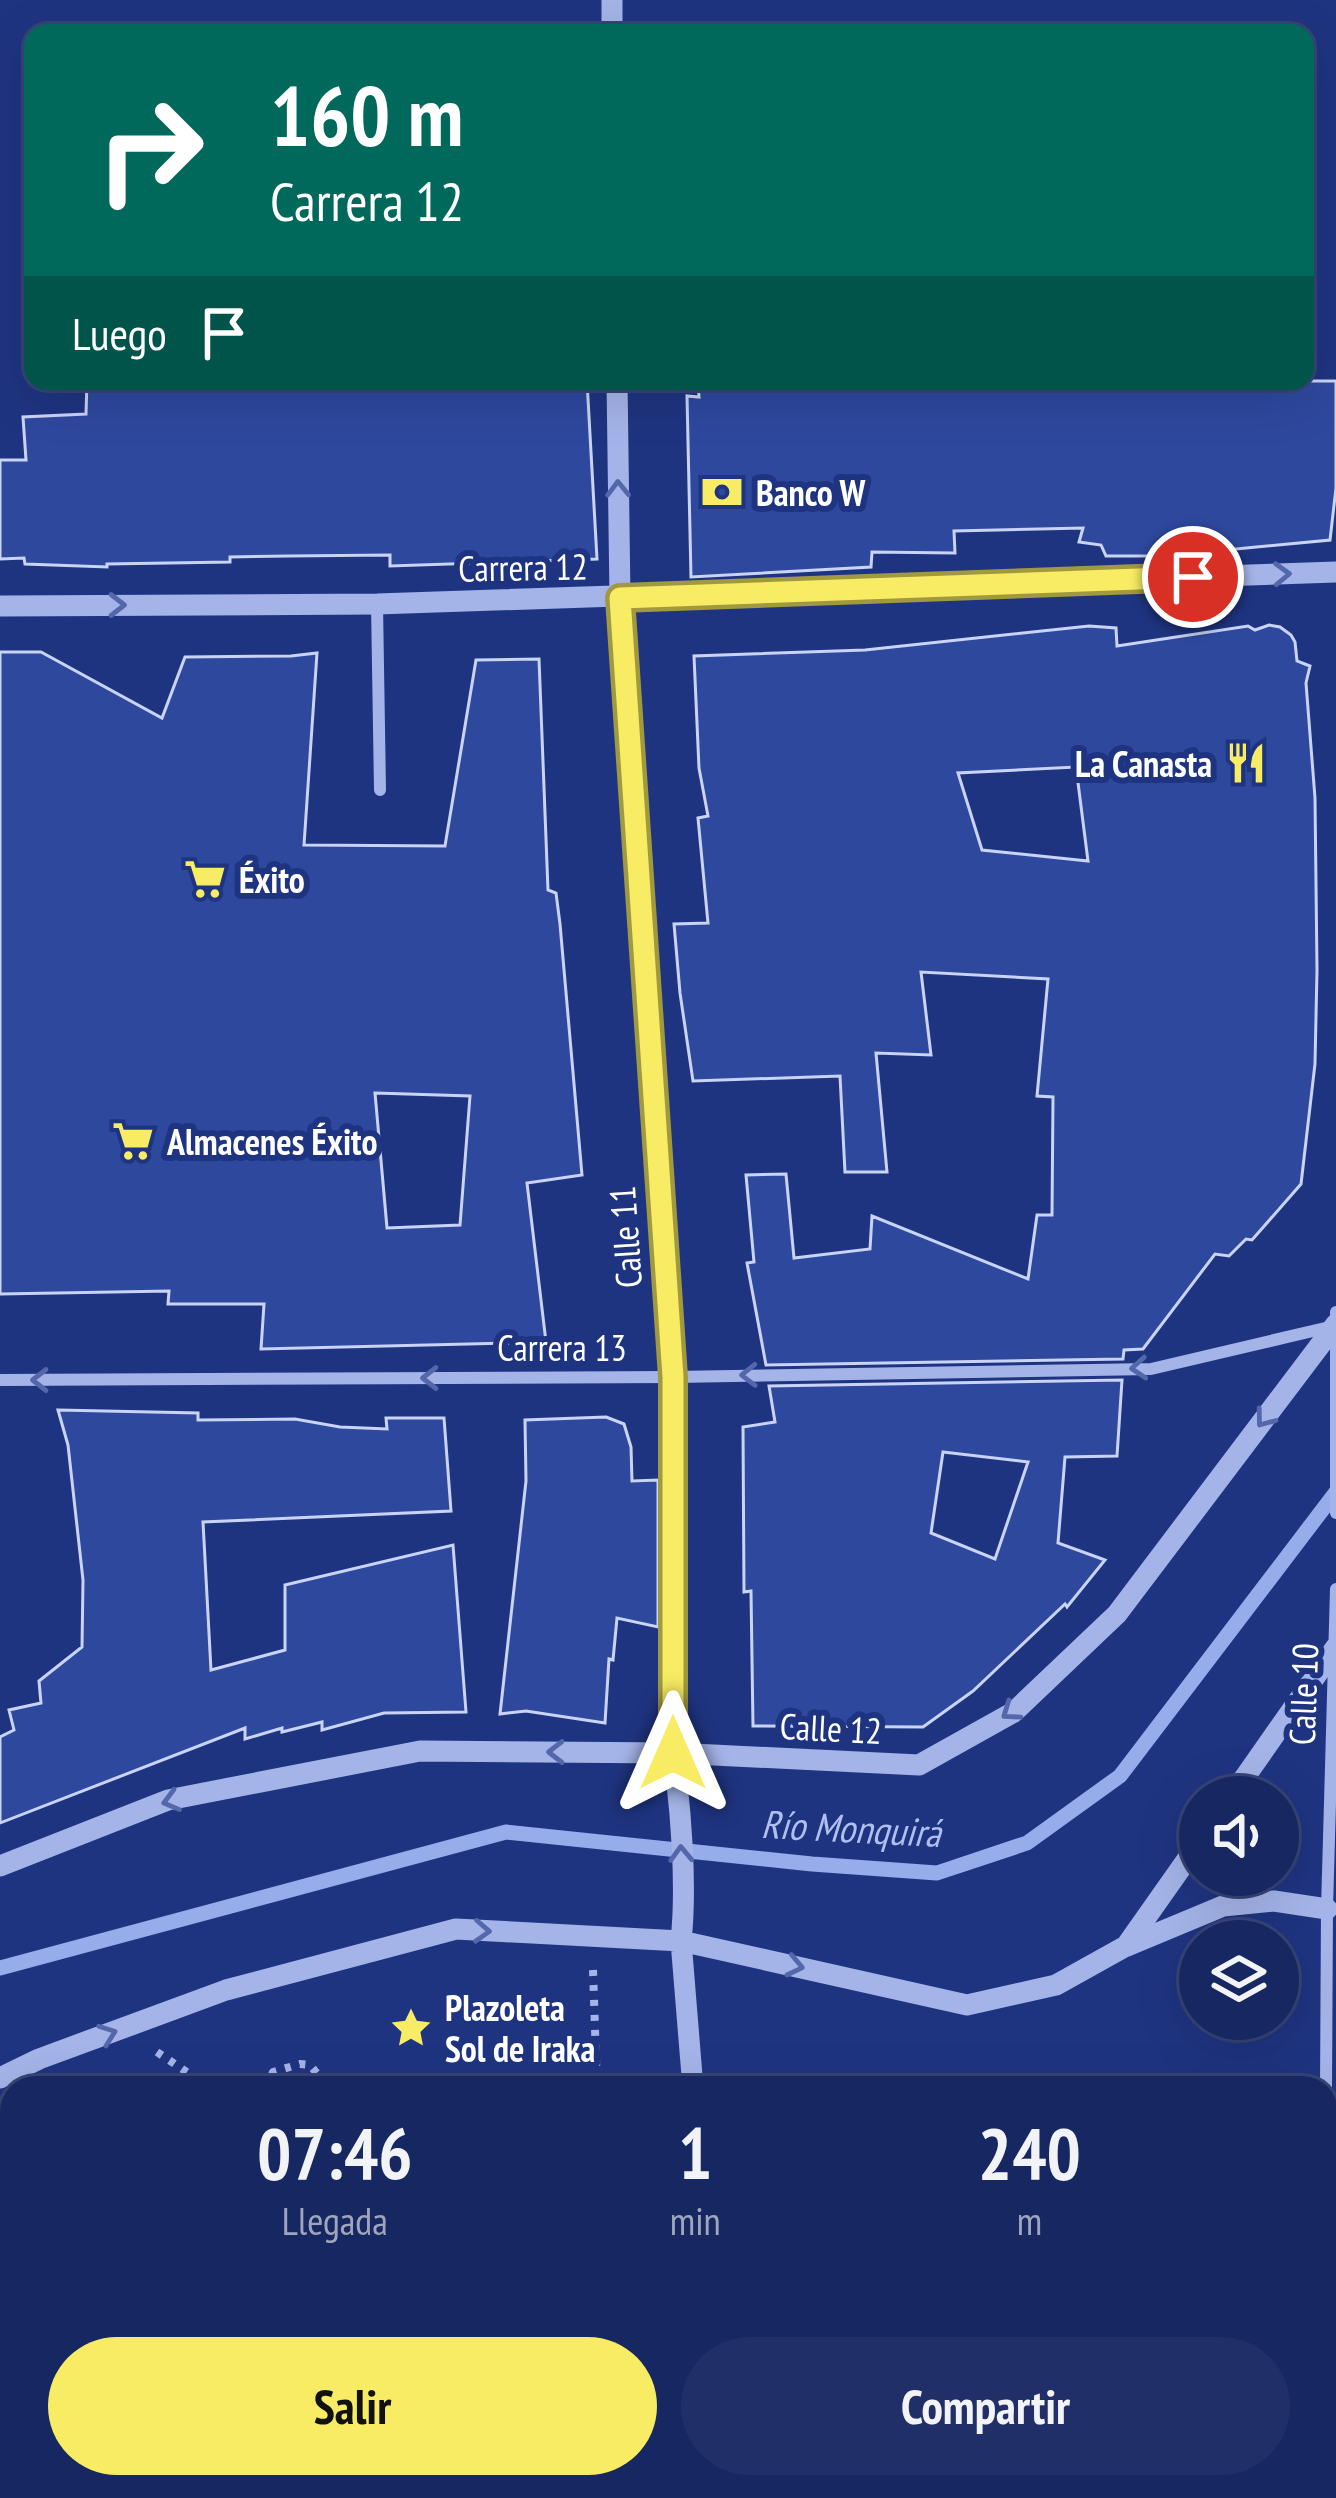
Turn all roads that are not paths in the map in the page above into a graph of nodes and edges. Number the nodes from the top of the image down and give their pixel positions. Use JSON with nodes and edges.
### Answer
{"nodes":[{"id":1,"x":617,"y":390,"type":"edge"},
{"id":2,"x":1336,"y":572,"type":"edge"},
{"id":3,"x":620,"y":598,"type":"junction"},
{"id":4,"x":377,"y":604,"type":"junction"},
{"id":5,"x":0,"y":605,"type":"edge"},
{"id":6,"x":380,"y":790,"type":"dead end"},
{"id":7,"x":1336,"y":1312,"type":"edge"},
{"id":8,"x":1335,"y":1325,"type":"edge"},
{"id":9,"x":673,"y":1377,"type":"junction"},
{"id":10,"x":0,"y":1380,"type":"edge"},
{"id":11,"x":1334,"y":1428,"type":"edge"},
{"id":12,"x":1336,"y":1513,"type":"edge"},
{"id":13,"x":1336,"y":1589,"type":"edge"},
{"id":14,"x":1335,"y":1648,"type":"edge"},
{"id":15,"x":673,"y":1753,"type":"junction"},
{"id":16,"x":1246,"y":1776,"type":"edge"},
{"id":17,"x":0,"y":1866,"type":"edge"},
{"id":18,"x":1179,"y":1871,"type":"edge"},
{"id":19,"x":1332,"y":1911,"type":"edge"},
{"id":20,"x":682,"y":1930,"type":"junction"},
{"id":21,"x":1126,"y":1946,"type":"junction"},
{"id":22,"x":4,"y":2076,"type":"edge"},
{"id":23,"x":692,"y":2076,"type":"edge"},
{"id":24,"x":1326,"y":2076,"type":"edge"}],
"edges":[{"from":3,"to":1,"type":"street","name":"Calle 11","one_way":true},
{"from":3,"to":2,"type":"street","name":"Carrera 12","one_way":true},
{"from":3,"to":4,"type":"street","name":"Carrera 12"},
{"from":3,"to":9,"type":"street","name":"Calle 11"},
{"from":5,"to":4,"type":"street","name":"Carrera 12","one_way":true},
{"from":4,"to":6,"type":"street"},
{"from":7,"to":8,"type":"street"},
{"from":8,"to":9,"type":"street","name":"Carrera 13","one_way":true},
{"from":8,"to":11,"type":"street"},
{"from":8,"to":15,"type":"street","name":"Calle 12","one_way":true},
{"from":9,"to":10,"type":"street","name":"Carrera 13","one_way":true},
{"from":9,"to":15,"type":"street","name":"Calle 11"},
{"from":11,"to":12,"type":"street"},
{"from":13,"to":14,"type":"street","name":"Calle 10"},
{"from":14,"to":16,"type":"street"},
{"from":14,"to":19,"type":"street","name":"Calle 10"},
{"from":15,"to":17,"type":"street","name":"Calle 12","one_way":true},
{"from":20,"to":15,"type":"street","name":"Calle 11","one_way":true},
{"from":18,"to":21,"type":"street"},
{"from":19,"to":21,"type":"street"},
{"from":19,"to":24,"type":"street","name":"Calle 10"},
{"from":20,"to":21,"type":"street","one_way":true},
{"from":22,"to":20,"type":"street","one_way":true},
{"from":20,"to":23,"type":"street","name":"Calle 11"}]}
